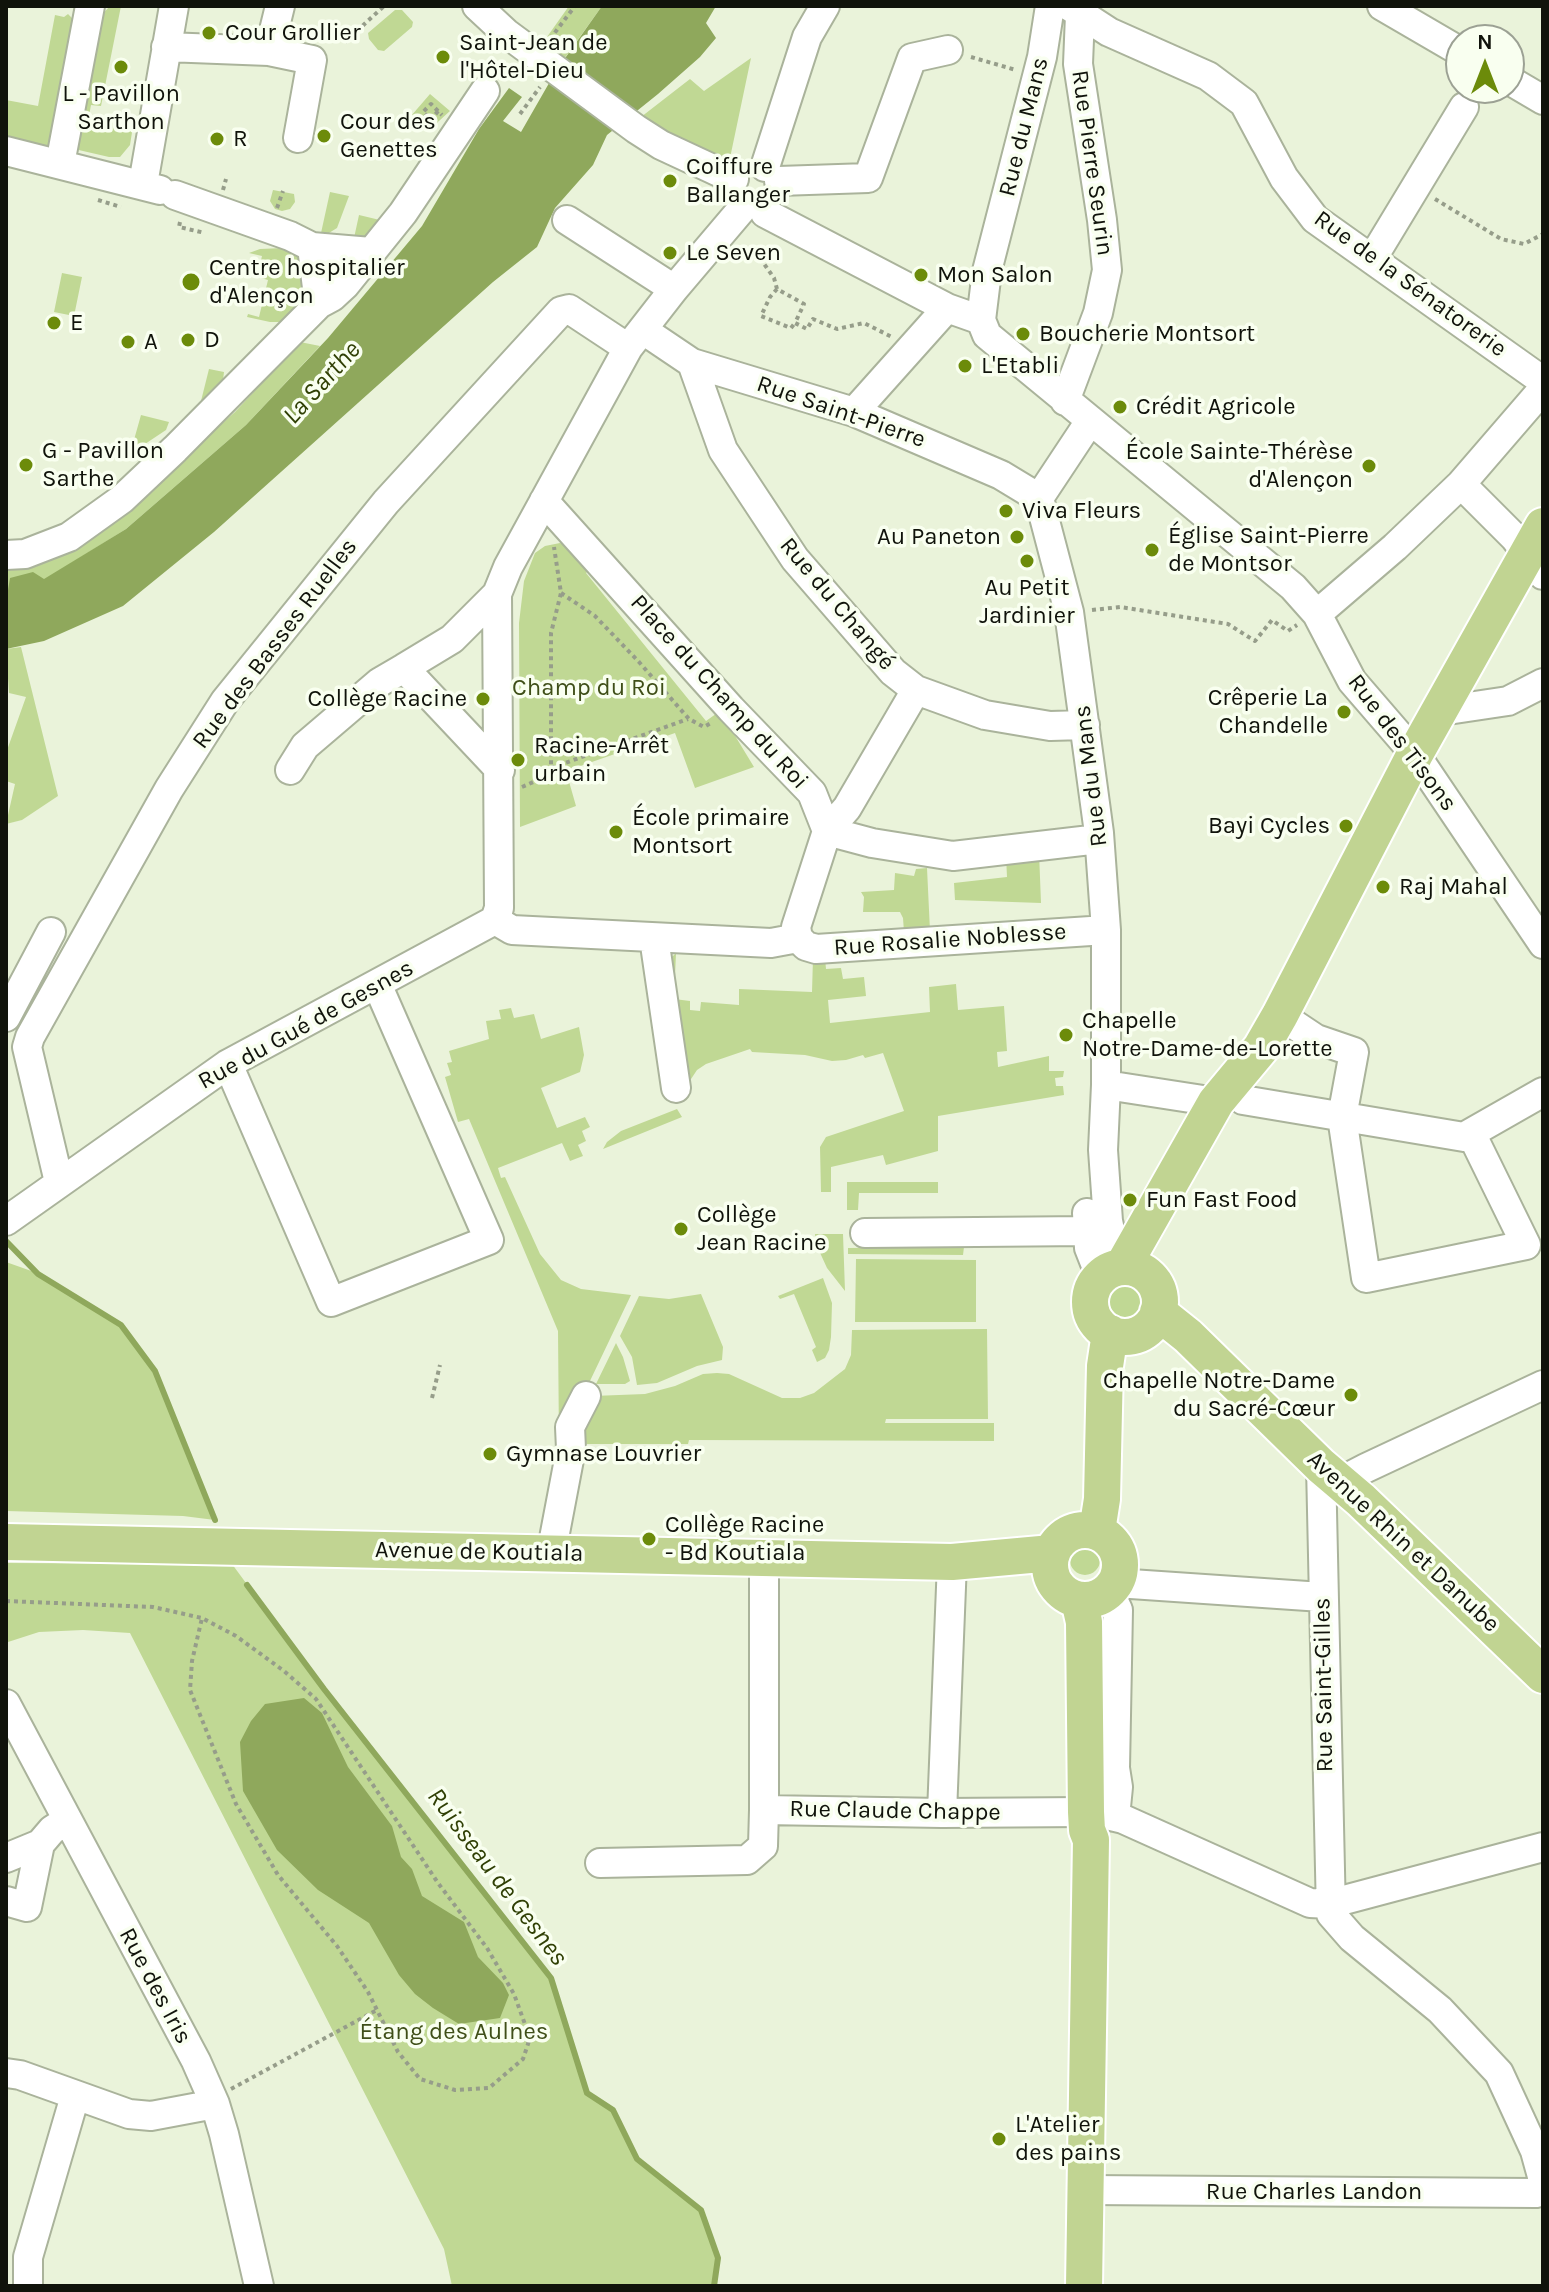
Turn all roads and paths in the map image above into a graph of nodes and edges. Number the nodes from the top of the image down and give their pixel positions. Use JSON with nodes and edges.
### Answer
{"nodes":[{"id":1,"x":90,"y":6,"type":"edge"},
{"id":2,"x":174,"y":6,"type":"edge"},
{"id":3,"x":280,"y":6,"type":"edge"},
{"id":4,"x":384,"y":6,"type":"edge"},
{"id":5,"x":477,"y":6,"type":"edge"},
{"id":6,"x":575,"y":6,"type":"edge"},
{"id":7,"x":1050,"y":6,"type":"edge"},
{"id":8,"x":1382,"y":6,"type":"edge"},
{"id":9,"x":823,"y":9,"type":"edge"},
{"id":10,"x":1074,"y":10,"type":"edge"},
{"id":11,"x":345,"y":42,"type":"dead end"},
{"id":12,"x":1445,"y":43,"type":"edge"},
{"id":13,"x":166,"y":47,"type":"junction"},
{"id":14,"x":948,"y":50,"type":"joint"},
{"id":15,"x":269,"y":51,"type":"junction"},
{"id":16,"x":545,"y":63,"type":"junction"},
{"id":17,"x":1037,"y":77,"type":"junction"},
{"id":18,"x":1525,"y":89,"type":"edge"},
{"id":19,"x":485,"y":91,"type":"dead end"},
{"id":20,"x":1543,"y":100,"type":"edge"},
{"id":21,"x":530,"y":101,"type":"dead end"},
{"id":22,"x":1464,"y":107,"type":"dead end"},
{"id":23,"x":520,"y":114,"type":"dead end"},
{"id":24,"x":298,"y":138,"type":"dead end"},
{"id":25,"x":6,"y":151,"type":"edge"},
{"id":26,"x":60,"y":164,"type":"junction"},
{"id":27,"x":772,"y":174,"type":"junction"},
{"id":28,"x":734,"y":179,"type":"junction"},
{"id":29,"x":1416,"y":186,"type":"junction"},
{"id":30,"x":160,"y":190,"type":"junction"},
{"id":31,"x":753,"y":212,"type":"junction"},
{"id":32,"x":567,"y":220,"type":"dead end"},
{"id":33,"x":1543,"y":234,"type":"edge"},
{"id":34,"x":312,"y":247,"type":"junction"},
{"id":35,"x":371,"y":252,"type":"junction"},
{"id":36,"x":760,"y":258,"type":"dead end"},
{"id":37,"x":1372,"y":259,"type":"junction"},
{"id":38,"x":674,"y":289,"type":"junction"},
{"id":39,"x":777,"y":289,"type":"junction"},
{"id":40,"x":319,"y":304,"type":"junction"},
{"id":41,"x":947,"y":308,"type":"junction"},
{"id":42,"x":981,"y":320,"type":"junction"},
{"id":43,"x":795,"y":323,"type":"junction"},
{"id":44,"x":636,"y":339,"type":"junction"},
{"id":45,"x":912,"y":347,"type":"junction"},
{"id":46,"x":692,"y":363,"type":"junction"},
{"id":47,"x":1543,"y":381,"type":"edge"},
{"id":48,"x":1543,"y":389,"type":"edge"},
{"id":49,"x":1065,"y":401,"type":"junction"},
{"id":50,"x":854,"y":412,"type":"junction"},
{"id":51,"x":1090,"y":421,"type":"junction"},
{"id":52,"x":1461,"y":484,"type":"junction"},
{"id":53,"x":1039,"y":498,"type":"junction"},
{"id":54,"x":553,"y":510,"type":"junction"},
{"id":55,"x":1538,"y":551,"type":"edge"},
{"id":56,"x":6,"y":555,"type":"edge"},
{"id":57,"x":561,"y":593,"type":"junction"},
{"id":58,"x":497,"y":594,"type":"junction"},
{"id":59,"x":1069,"y":612,"type":"junction"},
{"id":60,"x":1317,"y":614,"type":"junction"},
{"id":61,"x":404,"y":668,"type":"junction"},
{"id":62,"x":1543,"y":683,"type":"edge"},
{"id":63,"x":916,"y":690,"type":"junction"},
{"id":64,"x":731,"y":709,"type":"junction"},
{"id":65,"x":1441,"y":711,"type":"junction"},
{"id":66,"x":689,"y":719,"type":"junction"},
{"id":67,"x":1085,"y":725,"type":"junction"},
{"id":68,"x":1415,"y":754,"type":"junction"},
{"id":69,"x":551,"y":768,"type":"junction"},
{"id":70,"x":290,"y":770,"type":"dead end"},
{"id":71,"x":500,"y":780,"type":"junction"},
{"id":72,"x":827,"y":831,"type":"junction"},
{"id":73,"x":1099,"y":839,"type":"junction"},
{"id":74,"x":495,"y":920,"type":"junction"},
{"id":75,"x":1106,"y":930,"type":"junction"},
{"id":76,"x":51,"y":932,"type":"dead end"},
{"id":77,"x":654,"y":938,"type":"junction"},
{"id":78,"x":798,"y":938,"type":"junction"},
{"id":79,"x":1543,"y":944,"type":"edge"},
{"id":80,"x":377,"y":984,"type":"junction"},
{"id":81,"x":1280,"y":1015,"type":"junction"},
{"id":82,"x":6,"y":1019,"type":"edge"},
{"id":83,"x":30,"y":1037,"type":"junction"},
{"id":84,"x":228,"y":1064,"type":"junction"},
{"id":85,"x":1106,"y":1085,"type":"junction"},
{"id":86,"x":676,"y":1088,"type":"dead end"},
{"id":87,"x":1543,"y":1092,"type":"edge"},
{"id":88,"x":1230,"y":1101,"type":"junction"},
{"id":89,"x":1342,"y":1117,"type":"junction"},
{"id":90,"x":1471,"y":1133,"type":"junction"},
{"id":91,"x":1103,"y":1150,"type":"junction"},
{"id":92,"x":59,"y":1182,"type":"junction"},
{"id":93,"x":6,"y":1221,"type":"edge"},
{"id":94,"x":1087,"y":1231,"type":"junction"},
{"id":95,"x":865,"y":1233,"type":"dead end"},
{"id":96,"x":1121,"y":1271,"type":"junction"},
{"id":97,"x":1158,"y":1312,"type":"junction"},
{"id":98,"x":1110,"y":1333,"type":"junction"},
{"id":99,"x":440,"y":1365,"type":"dead end"},
{"id":100,"x":1543,"y":1385,"type":"edge"},
{"id":101,"x":586,"y":1396,"type":"dead end"},
{"id":102,"x":432,"y":1398,"type":"dead end"},
{"id":103,"x":1327,"y":1481,"type":"junction"},
{"id":104,"x":1097,"y":1531,"type":"junction"},
{"id":105,"x":6,"y":1542,"type":"edge"},
{"id":106,"x":551,"y":1554,"type":"junction"},
{"id":107,"x":764,"y":1557,"type":"junction"},
{"id":108,"x":952,"y":1562,"type":"junction"},
{"id":109,"x":1085,"y":1584,"type":"junction"},
{"id":110,"x":1322,"y":1597,"type":"junction"},
{"id":111,"x":6,"y":1601,"type":"edge"},
{"id":112,"x":202,"y":1618,"type":"junction"},
{"id":113,"x":1543,"y":1675,"type":"edge"},
{"id":114,"x":6,"y":1704,"type":"edge"},
{"id":115,"x":764,"y":1810,"type":"junction"},
{"id":116,"x":942,"y":1813,"type":"junction"},
{"id":117,"x":1098,"y":1820,"type":"junction"},
{"id":118,"x":66,"y":1821,"type":"junction"},
{"id":119,"x":40,"y":1844,"type":"junction"},
{"id":120,"x":1543,"y":1847,"type":"edge"},
{"id":121,"x":6,"y":1858,"type":"edge"},
{"id":122,"x":600,"y":1863,"type":"dead end"},
{"id":123,"x":6,"y":1901,"type":"edge"},
{"id":124,"x":1329,"y":1904,"type":"junction"},
{"id":125,"x":377,"y":2010,"type":"junction"},
{"id":126,"x":6,"y":2073,"type":"edge"},
{"id":127,"x":75,"y":2096,"type":"junction"},
{"id":128,"x":215,"y":2104,"type":"junction"},
{"id":129,"x":1543,"y":2180,"type":"edge"},
{"id":130,"x":1085,"y":2190,"type":"junction"},
{"id":131,"x":1543,"y":2191,"type":"edge"},
{"id":132,"x":28,"y":2286,"type":"edge"},
{"id":133,"x":259,"y":2286,"type":"edge"},
{"id":134,"x":1084,"y":2286,"type":"edge"}],
"edges":[{"from":1,"to":26,"type":"street"},
{"from":2,"to":13,"type":"street"},
{"from":3,"to":15,"type":"street"},
{"from":4,"to":11,"type":"path"},
{"from":5,"to":16,"type":"street"},
{"from":6,"to":16,"type":"path"},
{"from":7,"to":17,"type":"street","name":"Rue du Mans"},
{"from":8,"to":12,"type":"street"},
{"from":9,"to":27,"type":"street"},
{"from":10,"to":37,"type":"street","name":"Rue de la Sénatorerie"},
{"from":10,"to":49,"type":"street","name":"Rue Pierre Seurin"},
{"from":13,"to":15,"type":"street"},
{"from":13,"to":30,"type":"street"},
{"from":14,"to":17,"type":"path"},
{"from":14,"to":27,"type":"street"},
{"from":15,"to":24,"type":"street"},
{"from":16,"to":28,"type":"street"},
{"from":17,"to":42,"type":"street","name":"Rue du Mans"},
{"from":18,"to":20,"type":"street"},
{"from":19,"to":35,"type":"street"},
{"from":21,"to":23,"type":"path"},
{"from":22,"to":29,"type":"street"},
{"from":25,"to":26,"type":"street"},
{"from":26,"to":30,"type":"street"},
{"from":27,"to":28,"type":"street"},
{"from":27,"to":31,"type":"street"},
{"from":28,"to":31,"type":"street"},
{"from":29,"to":33,"type":"path"},
{"from":29,"to":37,"type":"street"},
{"from":30,"to":34,"type":"street"},
{"from":31,"to":38,"type":"street"},
{"from":31,"to":41,"type":"street"},
{"from":32,"to":38,"type":"street"},
{"from":34,"to":35,"type":"street"},
{"from":34,"to":40,"type":"street"},
{"from":35,"to":40,"type":"street"},
{"from":36,"to":39,"type":"path"},
{"from":37,"to":47,"type":"street","name":"Rue de la Sénatorerie"},
{"from":38,"to":44,"type":"street"},
{"from":39,"to":43,"type":"path"},
{"from":39,"to":43,"type":"path"},
{"from":40,"to":56,"type":"street"},
{"from":41,"to":42,"type":"street"},
{"from":41,"to":45,"type":"street"},
{"from":42,"to":49,"type":"street"},
{"from":43,"to":45,"type":"path"},
{"from":44,"to":46,"type":"street","name":"Rue Saint-Pierre"},
{"from":44,"to":54,"type":"street"},
{"from":44,"to":83,"type":"street","name":"Rue des Basses Ruelles"},
{"from":45,"to":50,"type":"street"},
{"from":46,"to":50,"type":"street","name":"Rue Saint-Pierre"},
{"from":46,"to":63,"type":"street","name":"Rue du Changé"},
{"from":48,"to":52,"type":"street"},
{"from":49,"to":51,"type":"street","name":"Rue des Tisons"},
{"from":50,"to":53,"type":"street","name":"Rue Saint-Pierre"},
{"from":51,"to":53,"type":"street"},
{"from":51,"to":60,"type":"street","name":"Rue des Tisons"},
{"from":52,"to":55,"type":"street"},
{"from":52,"to":60,"type":"street"},
{"from":53,"to":59,"type":"street","name":"Rue du Mans"},
{"from":54,"to":57,"type":"path"},
{"from":54,"to":58,"type":"street"},
{"from":54,"to":64,"type":"street","name":"Place du Champ du Roi"},
{"from":55,"to":65,"type":"main road"},
{"from":57,"to":66,"type":"path"},
{"from":57,"to":69,"type":"path"},
{"from":58,"to":61,"type":"street"},
{"from":58,"to":71,"type":"street"},
{"from":59,"to":60,"type":"path"},
{"from":59,"to":67,"type":"street","name":"Rue du Mans"},
{"from":60,"to":68,"type":"street","name":"Rue des Tisons"},
{"from":61,"to":70,"type":"street"},
{"from":61,"to":71,"type":"street"},
{"from":62,"to":65,"type":"street"},
{"from":63,"to":67,"type":"street"},
{"from":63,"to":72,"type":"street","name":"Rue du Changé"},
{"from":64,"to":66,"type":"path"},
{"from":64,"to":72,"type":"street","name":"Place du Champ du Roi"},
{"from":65,"to":68,"type":"main road"},
{"from":66,"to":69,"type":"path"},
{"from":67,"to":73,"type":"street","name":"Rue du Mans"},
{"from":68,"to":79,"type":"street","name":"Rue des Tisons"},
{"from":68,"to":81,"type":"main road"},
{"from":69,"to":71,"type":"path"},
{"from":71,"to":74,"type":"street"},
{"from":72,"to":73,"type":"street"},
{"from":72,"to":78,"type":"street"},
{"from":73,"to":75,"type":"street","name":"Rue du Mans"},
{"from":74,"to":77,"type":"street"},
{"from":74,"to":80,"type":"street","name":"Rue du Gué de Gesnes"},
{"from":75,"to":78,"type":"street","name":"Rue Rosalie Noblesse"},
{"from":75,"to":85,"type":"street","name":"Rue du Mans"},
{"from":76,"to":82,"type":"street"},
{"from":77,"to":78,"type":"street"},
{"from":77,"to":86,"type":"street"},
{"from":80,"to":84,"type":"street","name":"Rue du Gué de Gesnes"},
{"from":80,"to":84,"type":"street"},
{"from":81,"to":88,"type":"main road"},
{"from":81,"to":89,"type":"street"},
{"from":82,"to":83,"type":"street"},
{"from":83,"to":92,"type":"street"},
{"from":84,"to":92,"type":"street","name":"Rue du Gué de Gesnes"},
{"from":85,"to":88,"type":"street"},
{"from":85,"to":91,"type":"street","name":"Rue du Mans"},
{"from":87,"to":90,"type":"street"},
{"from":88,"to":89,"type":"street"},
{"from":88,"to":96,"type":"main road"},
{"from":89,"to":90,"type":"street"},
{"from":89,"to":90,"type":"street"},
{"from":91,"to":94,"type":"street","name":"Rue du Mans"},
{"from":91,"to":96,"type":"street","name":"Rue du Mans"},
{"from":92,"to":93,"type":"street","name":"Rue du Gué de Gesnes"},
{"from":94,"to":95,"type":"street"},
{"from":94,"to":96,"type":"street","name":"Rue du Mans"},
{"from":96,"to":97,"type":"main road"},
{"from":96,"to":98,"type":"main road"},
{"from":97,"to":98,"type":"main road"},
{"from":97,"to":103,"type":"main road","name":"Avenue Rhin et Danube"},
{"from":98,"to":104,"type":"main road"},
{"from":99,"to":102,"type":"path"},
{"from":100,"to":103,"type":"street"},
{"from":101,"to":106,"type":"street"},
{"from":103,"to":110,"type":"street","name":"Rue Saint-Gilles"},
{"from":103,"to":113,"type":"main road","name":"Avenue Rhin et Danube"},
{"from":104,"to":109,"type":"main road"},
{"from":104,"to":109,"type":"main road"},
{"from":105,"to":106,"type":"main road","name":"Avenue de Koutiala"},
{"from":106,"to":107,"type":"main road","name":"Avenue de Koutiala"},
{"from":107,"to":108,"type":"main road","name":"Avenue de Koutiala"},
{"from":107,"to":115,"type":"street","name":"Rue Claude Chappe"},
{"from":108,"to":109,"type":"main road","name":"Avenue de Koutiala"},
{"from":108,"to":116,"type":"street"},
{"from":109,"to":110,"type":"street"},
{"from":109,"to":117,"type":"main road"},
{"from":110,"to":124,"type":"street","name":"Rue Saint-Gilles"},
{"from":111,"to":112,"type":"path"},
{"from":112,"to":125,"type":"path"},
{"from":112,"to":125,"type":"path"},
{"from":114,"to":118,"type":"street","name":"Rue des Iris"},
{"from":115,"to":116,"type":"street","name":"Rue Claude Chappe"},
{"from":115,"to":122,"type":"street"},
{"from":116,"to":117,"type":"street","name":"Rue Claude Chappe"},
{"from":117,"to":124,"type":"street"},
{"from":117,"to":130,"type":"main road"},
{"from":118,"to":119,"type":"street"},
{"from":118,"to":128,"type":"street","name":"Rue des Iris"},
{"from":119,"to":121,"type":"street"},
{"from":119,"to":123,"type":"street"},
{"from":120,"to":124,"type":"street"},
{"from":124,"to":129,"type":"street"},
{"from":125,"to":128,"type":"path"},
{"from":126,"to":127,"type":"street"},
{"from":127,"to":128,"type":"street"},
{"from":127,"to":132,"type":"street"},
{"from":128,"to":133,"type":"street","name":"Rue des Iris"},
{"from":130,"to":131,"type":"street","name":"Rue Charles Landon"},
{"from":130,"to":134,"type":"main road"}]}
